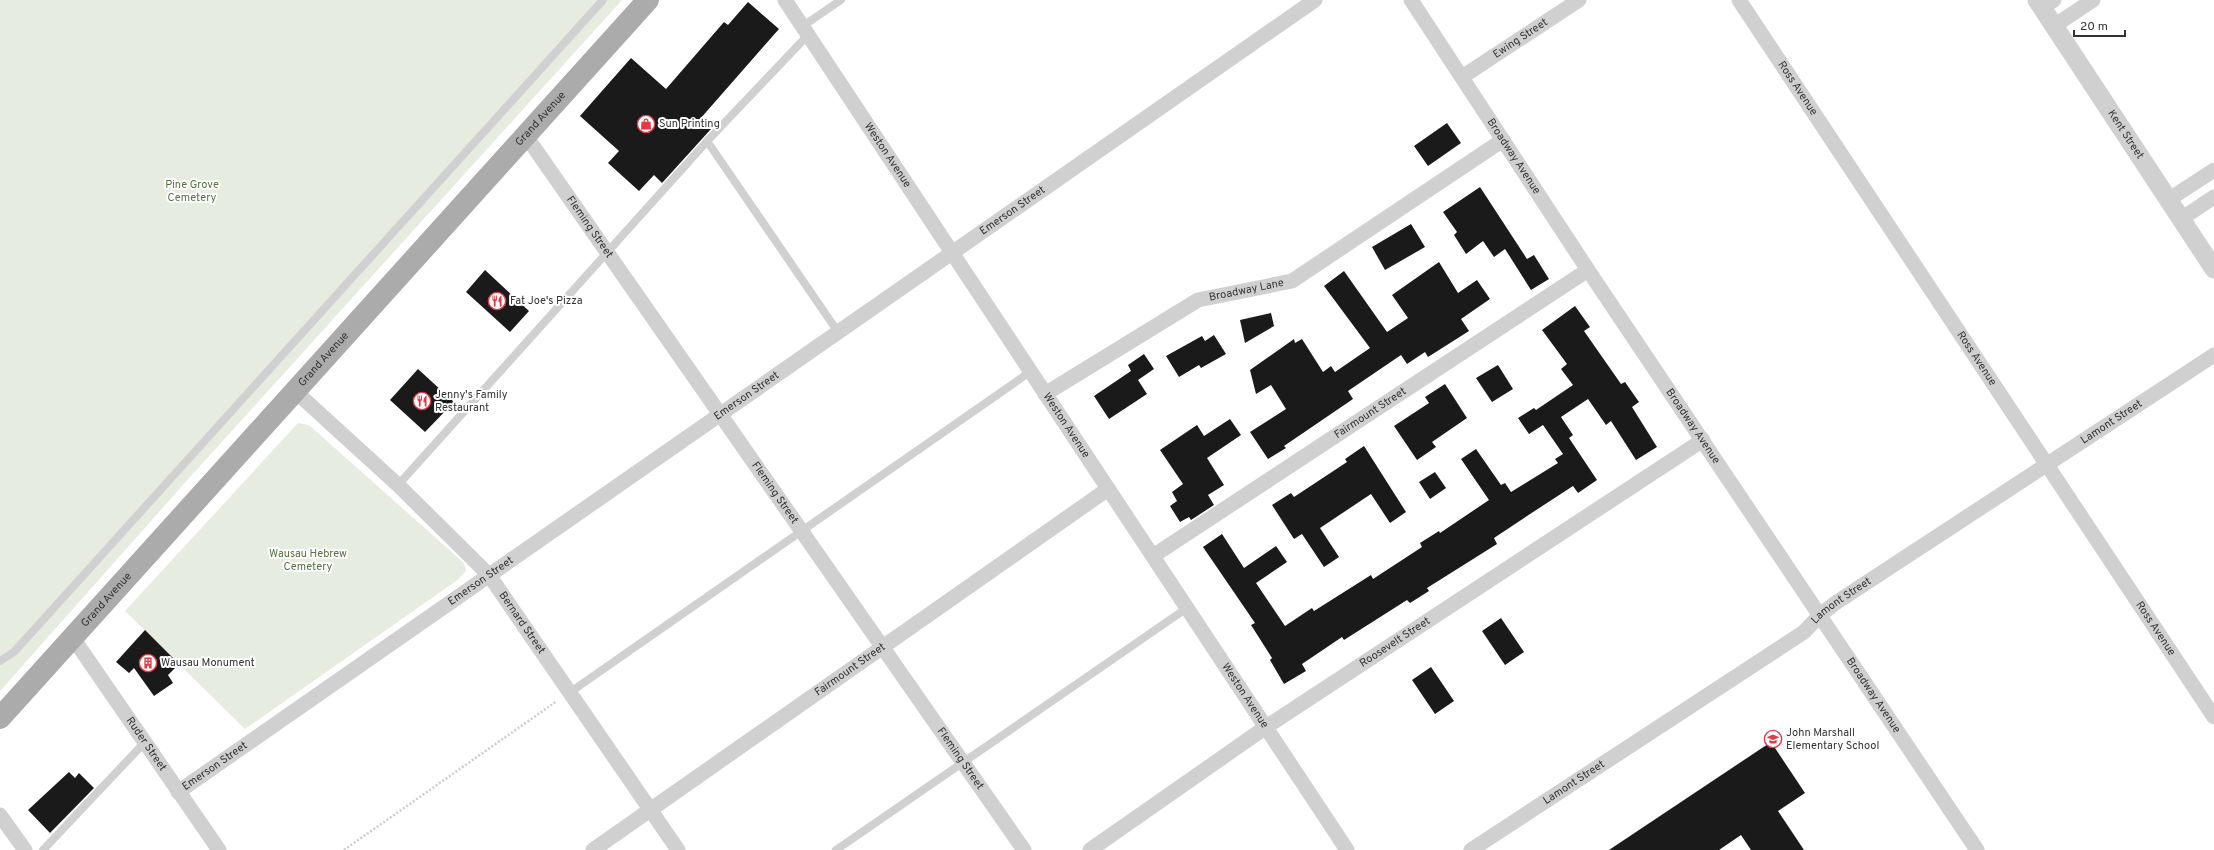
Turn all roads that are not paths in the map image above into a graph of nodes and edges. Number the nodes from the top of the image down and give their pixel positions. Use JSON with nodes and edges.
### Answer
{"nodes":[{"id":1,"x":603,"y":0,"type":"edge"},
{"id":2,"x":648,"y":0,"type":"edge"},
{"id":3,"x":786,"y":0,"type":"edge"},
{"id":4,"x":841,"y":0,"type":"edge"},
{"id":5,"x":1316,"y":0,"type":"edge"},
{"id":6,"x":1411,"y":0,"type":"edge"},
{"id":7,"x":1579,"y":0,"type":"edge"},
{"id":8,"x":1739,"y":0,"type":"edge"},
{"id":9,"x":2093,"y":0,"type":"edge"},
{"id":10,"x":2044,"y":3,"type":"edge"},
{"id":11,"x":2054,"y":26,"type":"junction"},
{"id":12,"x":806,"y":31,"type":"junction"},
{"id":13,"x":1462,"y":77,"type":"junction"},
{"id":14,"x":526,"y":136,"type":"junction"},
{"id":15,"x":1503,"y":140,"type":"junction"},
{"id":16,"x":707,"y":141,"type":"junction"},
{"id":17,"x":2214,"y":170,"type":"edge"},
{"id":18,"x":2214,"y":197,"type":"edge"},
{"id":19,"x":2168,"y":200,"type":"junction"},
{"id":20,"x":2181,"y":219,"type":"junction"},
{"id":21,"x":607,"y":251,"type":"junction"},
{"id":22,"x":951,"y":252,"type":"junction"},
{"id":23,"x":2214,"y":269,"type":"edge"},
{"id":24,"x":1588,"y":270,"type":"junction"},
{"id":25,"x":838,"y":332,"type":"junction"},
{"id":26,"x":2214,"y":355,"type":"edge"},
{"id":27,"x":1030,"y":372,"type":"junction"},
{"id":28,"x":296,"y":392,"type":"junction"},
{"id":29,"x":1045,"y":394,"type":"junction"},
{"id":30,"x":720,"y":414,"type":"junction"},
{"id":31,"x":1703,"y":440,"type":"junction"},
{"id":32,"x":2047,"y":464,"type":"junction"},
{"id":33,"x":398,"y":485,"type":"junction"},
{"id":34,"x":1108,"y":489,"type":"junction"},
{"id":35,"x":801,"y":532,"type":"junction"},
{"id":36,"x":1153,"y":556,"type":"junction"},
{"id":37,"x":488,"y":575,"type":"junction"},
{"id":38,"x":1187,"y":608,"type":"junction"},
{"id":39,"x":1820,"y":614,"type":"junction"},
{"id":40,"x":74,"y":638,"type":"junction"},
{"id":41,"x":882,"y":648,"type":"junction"},
{"id":42,"x":0,"y":661,"type":"edge"},
{"id":43,"x":569,"y":693,"type":"junction"},
{"id":44,"x":2214,"y":716,"type":"edge"},
{"id":45,"x":0,"y":718,"type":"edge"},
{"id":46,"x":1266,"y":727,"type":"junction"},
{"id":47,"x":144,"y":742,"type":"junction"},
{"id":48,"x":962,"y":762,"type":"junction"},
{"id":49,"x":178,"y":792,"type":"junction"},
{"id":50,"x":650,"y":810,"type":"junction"},
{"id":51,"x":0,"y":815,"type":"edge"},
{"id":52,"x":1343,"y":848,"type":"edge"},
{"id":53,"x":24,"y":850,"type":"edge"},
{"id":54,"x":43,"y":850,"type":"edge"},
{"id":55,"x":219,"y":850,"type":"edge"},
{"id":56,"x":593,"y":850,"type":"edge"},
{"id":57,"x":678,"y":850,"type":"edge"},
{"id":58,"x":836,"y":850,"type":"edge"},
{"id":59,"x":1024,"y":850,"type":"edge"},
{"id":60,"x":1090,"y":850,"type":"edge"},
{"id":61,"x":1471,"y":850,"type":"edge"},
{"id":62,"x":1977,"y":850,"type":"edge"}],
"edges":[{"from":1,"to":42,"type":"lane"},
{"from":2,"to":14,"type":"main road","name":"Grand Avenue"},
{"from":3,"to":12,"type":"street","name":"Weston Avenue"},
{"from":4,"to":12,"type":"lane"},
{"from":5,"to":22,"type":"street","name":"Emerson Street"},
{"from":6,"to":13,"type":"street","name":"Broadway Avenue"},
{"from":7,"to":13,"type":"street","name":"Ewing Street"},
{"from":8,"to":32,"type":"street","name":"Ross Avenue"},
{"from":9,"to":11,"type":"street"},
{"from":10,"to":11,"type":"street","name":"Kent Street"},
{"from":11,"to":19,"type":"street","name":"Kent Street"},
{"from":12,"to":16,"type":"lane"},
{"from":12,"to":22,"type":"street","name":"Weston Avenue"},
{"from":13,"to":15,"type":"street","name":"Broadway Avenue"},
{"from":14,"to":21,"type":"street","name":"Fleming Street"},
{"from":14,"to":28,"type":"main road","name":"Grand Avenue"},
{"from":15,"to":24,"type":"street","name":"Broadway Avenue"},
{"from":15,"to":29,"type":"street","name":"Broadway Lane"},
{"from":16,"to":21,"type":"lane"},
{"from":16,"to":25,"type":"lane"},
{"from":17,"to":19,"type":"street"},
{"from":18,"to":20,"type":"street"},
{"from":19,"to":20,"type":"street","name":"Kent Street"},
{"from":20,"to":23,"type":"street","name":"Kent Street"},
{"from":21,"to":30,"type":"street","name":"Fleming Street"},
{"from":21,"to":33,"type":"lane"},
{"from":22,"to":25,"type":"street","name":"Emerson Street"},
{"from":22,"to":27,"type":"street","name":"Weston Avenue"},
{"from":24,"to":31,"type":"street","name":"Broadway Avenue"},
{"from":24,"to":36,"type":"street","name":"Fairmount Street"},
{"from":25,"to":30,"type":"street","name":"Emerson Street"},
{"from":26,"to":32,"type":"street","name":"Lamont Street"},
{"from":27,"to":29,"type":"street","name":"Weston Avenue"},
{"from":27,"to":35,"type":"lane"},
{"from":28,"to":33,"type":"street","name":"Bernard Street"},
{"from":28,"to":40,"type":"main road","name":"Grand Avenue"},
{"from":29,"to":34,"type":"street","name":"Weston Avenue"},
{"from":30,"to":35,"type":"street","name":"Fleming Street"},
{"from":30,"to":37,"type":"street","name":"Emerson Street"},
{"from":31,"to":39,"type":"street","name":"Broadway Avenue"},
{"from":31,"to":46,"type":"street","name":"Roosevelt Street"},
{"from":32,"to":39,"type":"street","name":"Lamont Street"},
{"from":32,"to":44,"type":"street","name":"Ross Avenue"},
{"from":33,"to":37,"type":"street","name":"Bernard Street"},
{"from":34,"to":36,"type":"street","name":"Weston Avenue"},
{"from":34,"to":41,"type":"street","name":"Fairmount Street"},
{"from":35,"to":41,"type":"street","name":"Fleming Street"},
{"from":35,"to":43,"type":"lane"},
{"from":36,"to":38,"type":"street","name":"Weston Avenue"},
{"from":37,"to":43,"type":"street","name":"Bernard Street"},
{"from":37,"to":49,"type":"street","name":"Emerson Street"},
{"from":38,"to":46,"type":"street","name":"Weston Avenue"},
{"from":38,"to":48,"type":"lane"},
{"from":39,"to":61,"type":"street","name":"Lamont Street"},
{"from":39,"to":62,"type":"street","name":"Broadway Avenue"},
{"from":40,"to":45,"type":"main road","name":"Grand Avenue"},
{"from":40,"to":47,"type":"street","name":"Ruder Street"},
{"from":41,"to":48,"type":"street","name":"Fleming Street"},
{"from":41,"to":50,"type":"street","name":"Fairmount Street"},
{"from":43,"to":50,"type":"street","name":"Bernard Street"},
{"from":46,"to":52,"type":"street","name":"Weston Avenue"},
{"from":46,"to":60,"type":"street","name":"Roosevelt Street"},
{"from":47,"to":49,"type":"street","name":"Ruder Street"},
{"from":47,"to":54,"type":"lane"},
{"from":48,"to":58,"type":"lane"},
{"from":48,"to":59,"type":"street","name":"Fleming Street"},
{"from":49,"to":55,"type":"street","name":"Ruder Street"},
{"from":50,"to":56,"type":"street","name":"Fairmount Street"},
{"from":50,"to":57,"type":"street","name":"Bernard Street"},
{"from":51,"to":53,"type":"street"}]}
